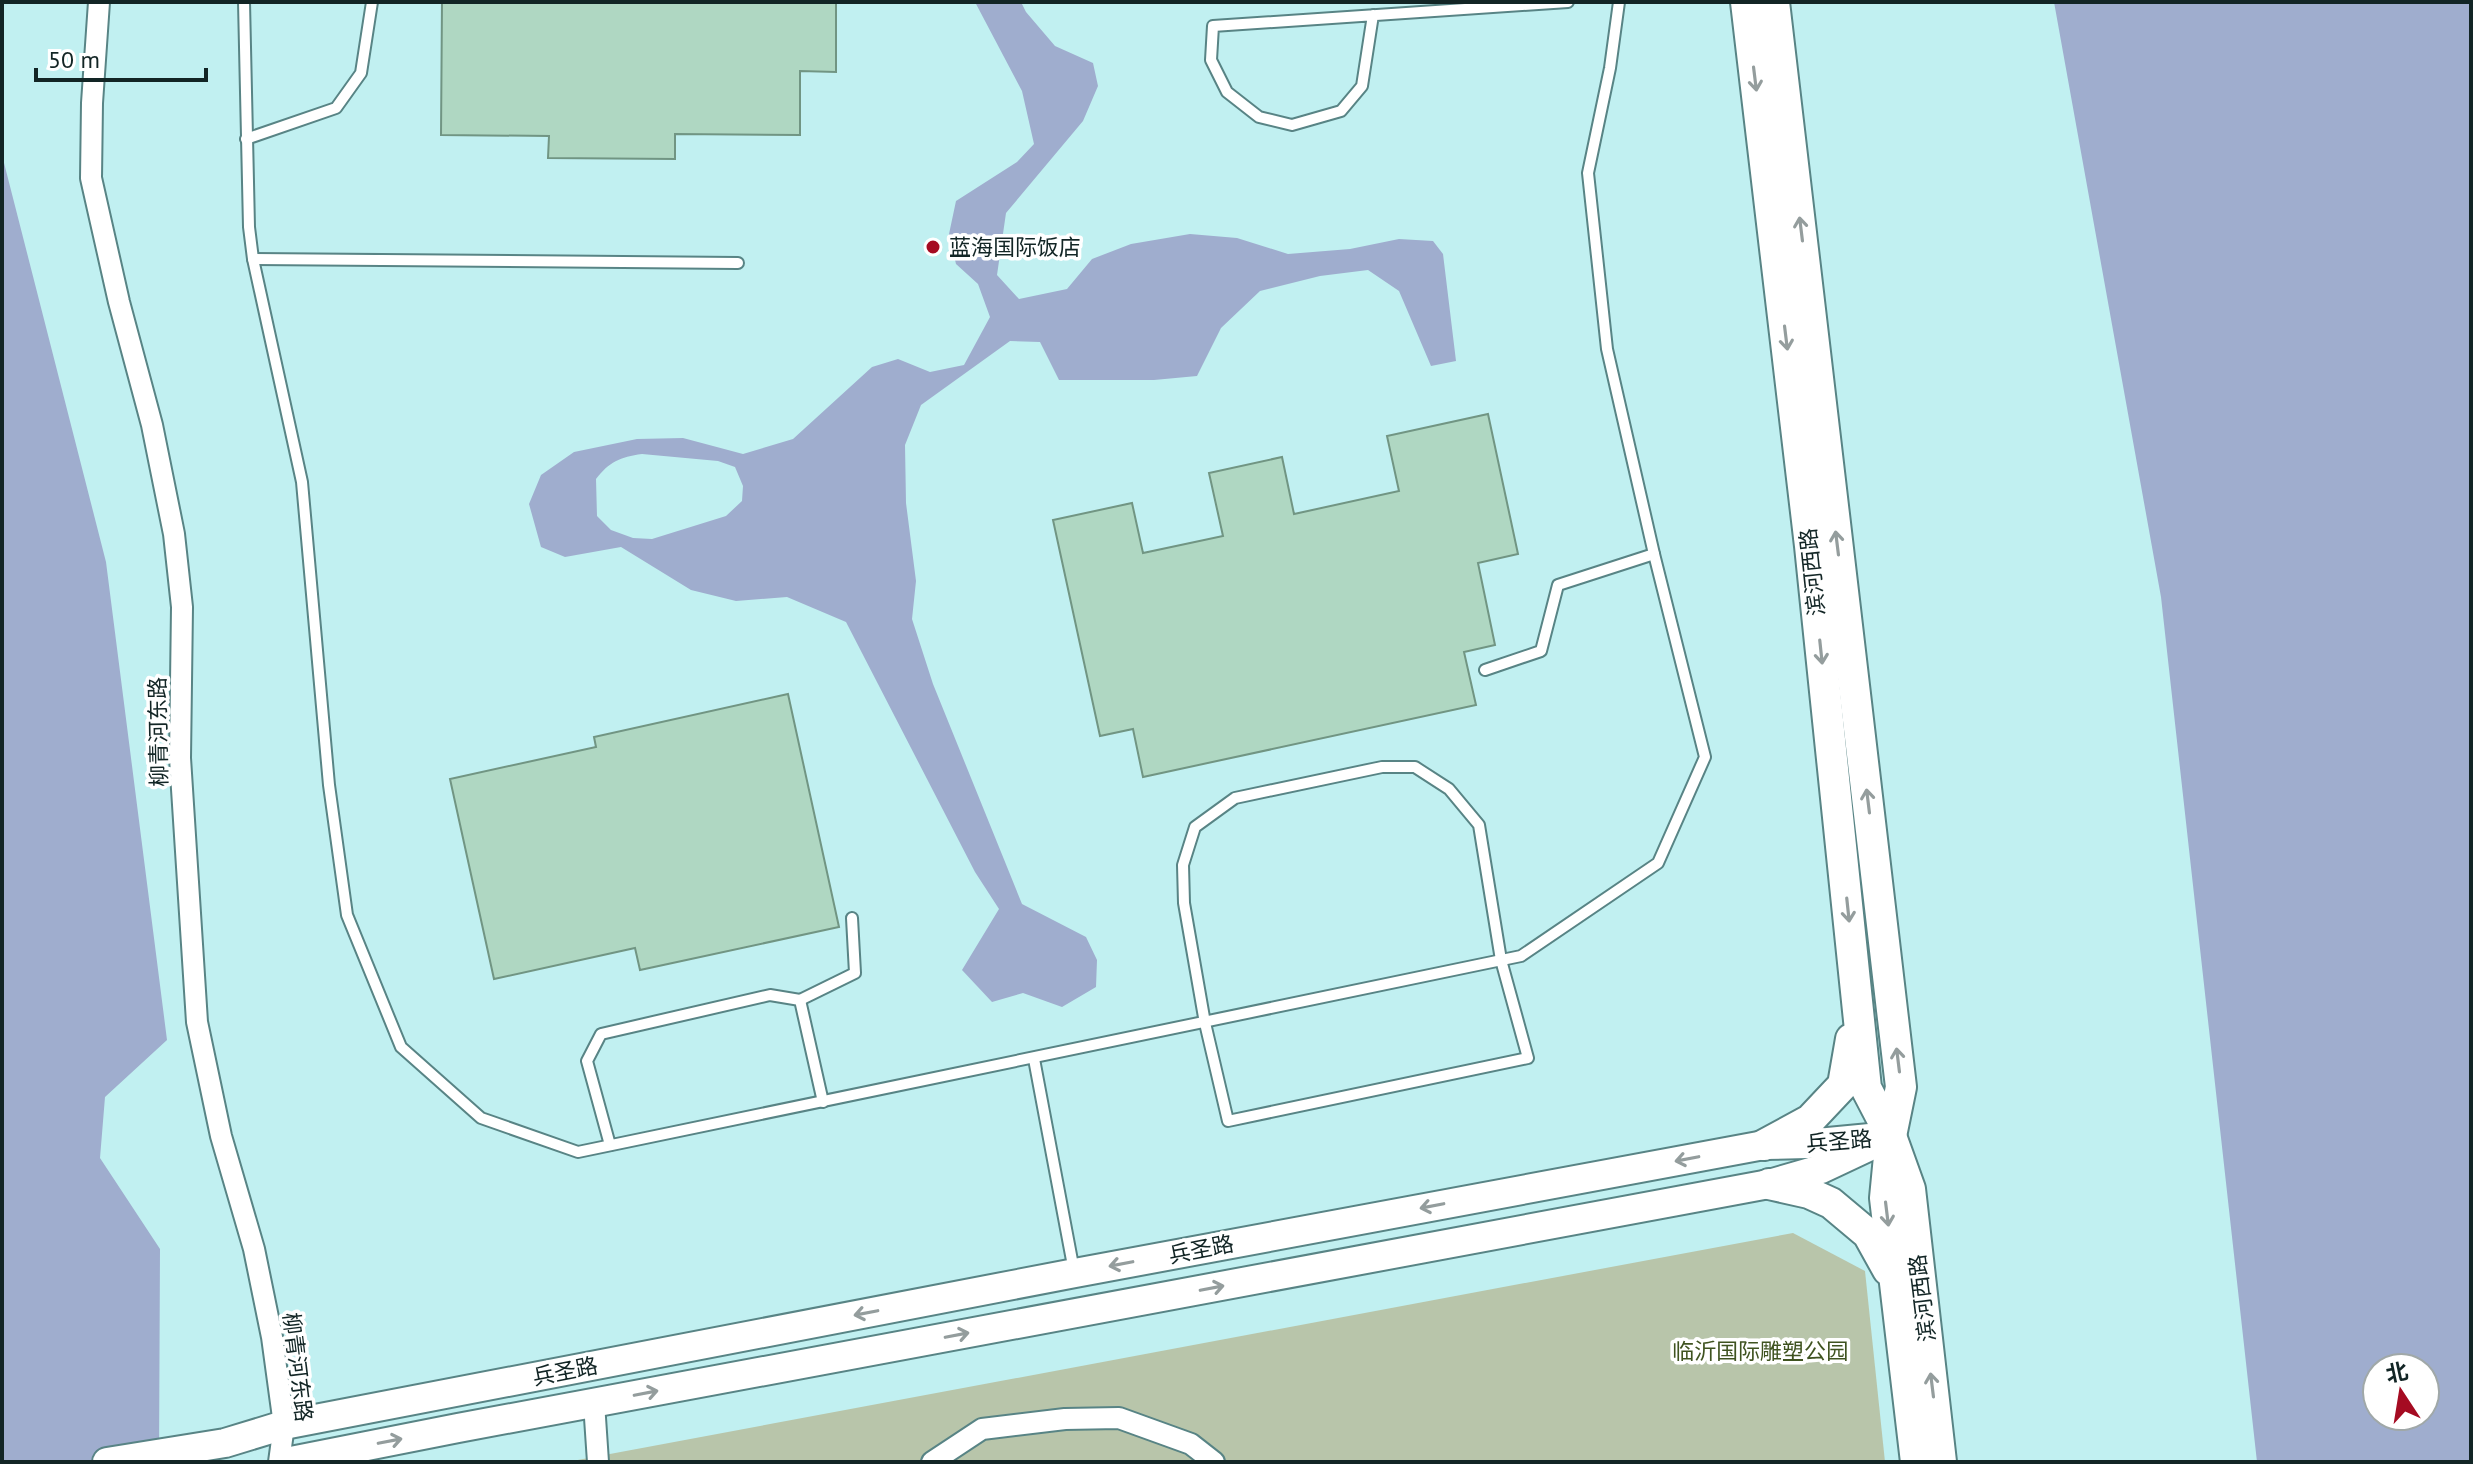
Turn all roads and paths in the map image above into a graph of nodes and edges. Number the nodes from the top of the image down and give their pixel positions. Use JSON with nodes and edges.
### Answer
{"nodes":[{"id":1,"x":99,"y":2,"type":"edge"},
{"id":2,"x":244,"y":2,"type":"edge"},
{"id":3,"x":372,"y":2,"type":"edge"},
{"id":4,"x":1568,"y":2,"type":"edge"},
{"id":5,"x":1619,"y":2,"type":"edge"},
{"id":6,"x":1746,"y":2,"type":"edge"},
{"id":7,"x":1774,"y":2,"type":"edge"},
{"id":8,"x":1373,"y":15,"type":"junction"},
{"id":9,"x":246,"y":139,"type":"junction"},
{"id":10,"x":253,"y":259,"type":"junction"},
{"id":11,"x":738,"y":263,"type":"dead end"},
{"id":12,"x":1654,"y":554,"type":"junction"},
{"id":13,"x":1485,"y":670,"type":"dead end"},
{"id":14,"x":852,"y":918,"type":"dead end"},
{"id":15,"x":1501,"y":960,"type":"junction"},
{"id":16,"x":800,"y":1000,"type":"junction"},
{"id":17,"x":1858,"y":1006,"type":"junction"},
{"id":18,"x":1205,"y":1023,"type":"junction"},
{"id":19,"x":1034,"y":1059,"type":"junction"},
{"id":20,"x":823,"y":1102,"type":"junction"},
{"id":21,"x":1891,"y":1136,"type":"junction"},
{"id":22,"x":610,"y":1145,"type":"junction"},
{"id":23,"x":1764,"y":1145,"type":"junction"},
{"id":24,"x":1769,"y":1184,"type":"junction"},
{"id":25,"x":1075,"y":1273,"type":"junction"},
{"id":26,"x":1896,"y":1285,"type":"junction"},
{"id":27,"x":594,"y":1403,"type":"junction"},
{"id":28,"x":284,"y":1425,"type":"junction"},
{"id":29,"x":107,"y":1462,"type":"edge"},
{"id":30,"x":279,"y":1462,"type":"edge"},
{"id":31,"x":286,"y":1462,"type":"edge"},
{"id":32,"x":598,"y":1462,"type":"edge"},
{"id":33,"x":932,"y":1462,"type":"edge"},
{"id":34,"x":1214,"y":1462,"type":"edge"},
{"id":35,"x":1916,"y":1462,"type":"edge"},
{"id":36,"x":1941,"y":1462,"type":"edge"}],
"edges":[{"from":1,"to":28,"type":"street","name":"柳青河东路"},
{"from":2,"to":9,"type":"lane"},
{"from":3,"to":9,"type":"lane"},
{"from":4,"to":8,"type":"lane"},
{"from":5,"to":12,"type":"lane"},
{"from":6,"to":17,"type":"main road","name":"滨河西路","one_way":true},
{"from":21,"to":7,"type":"main road","name":"滨河西路","one_way":true},
{"from":8,"to":8,"type":"lane"},
{"from":9,"to":10,"type":"lane"},
{"from":10,"to":11,"type":"lane"},
{"from":10,"to":22,"type":"lane"},
{"from":12,"to":13,"type":"lane"},
{"from":12,"to":15,"type":"lane"},
{"from":14,"to":16,"type":"lane"},
{"from":15,"to":18,"type":"lane"},
{"from":15,"to":18,"type":"lane"},
{"from":15,"to":18,"type":"lane"},
{"from":16,"to":20,"type":"lane"},
{"from":16,"to":22,"type":"lane"},
{"from":17,"to":21,"type":"main road","name":"滨河西路"},
{"from":17,"to":23,"type":"main road"},
{"from":18,"to":19,"type":"lane"},
{"from":19,"to":20,"type":"lane"},
{"from":19,"to":25,"type":"lane"},
{"from":20,"to":22,"type":"lane"},
{"from":21,"to":23,"type":"main road","name":"兵圣路"},
{"from":21,"to":24,"type":"main road","name":"兵圣路"},
{"from":21,"to":26,"type":"main road","name":"滨河西路","one_way":true},
{"from":36,"to":21,"type":"main road","name":"滨河西路","one_way":true},
{"from":23,"to":25,"type":"main road","name":"兵圣路","one_way":true},
{"from":24,"to":26,"type":"main road"},
{"from":27,"to":24,"type":"main road","name":"兵圣路","one_way":true},
{"from":25,"to":28,"type":"main road","name":"兵圣路","one_way":true},
{"from":26,"to":35,"type":"main road","name":"滨河西路"},
{"from":31,"to":27,"type":"main road","name":"兵圣路","one_way":true},
{"from":27,"to":32,"type":"street"},
{"from":28,"to":29,"type":"main road","name":"兵圣路"},
{"from":28,"to":30,"type":"street","name":"柳青河东路"},
{"from":33,"to":34,"type":"street"}]}
